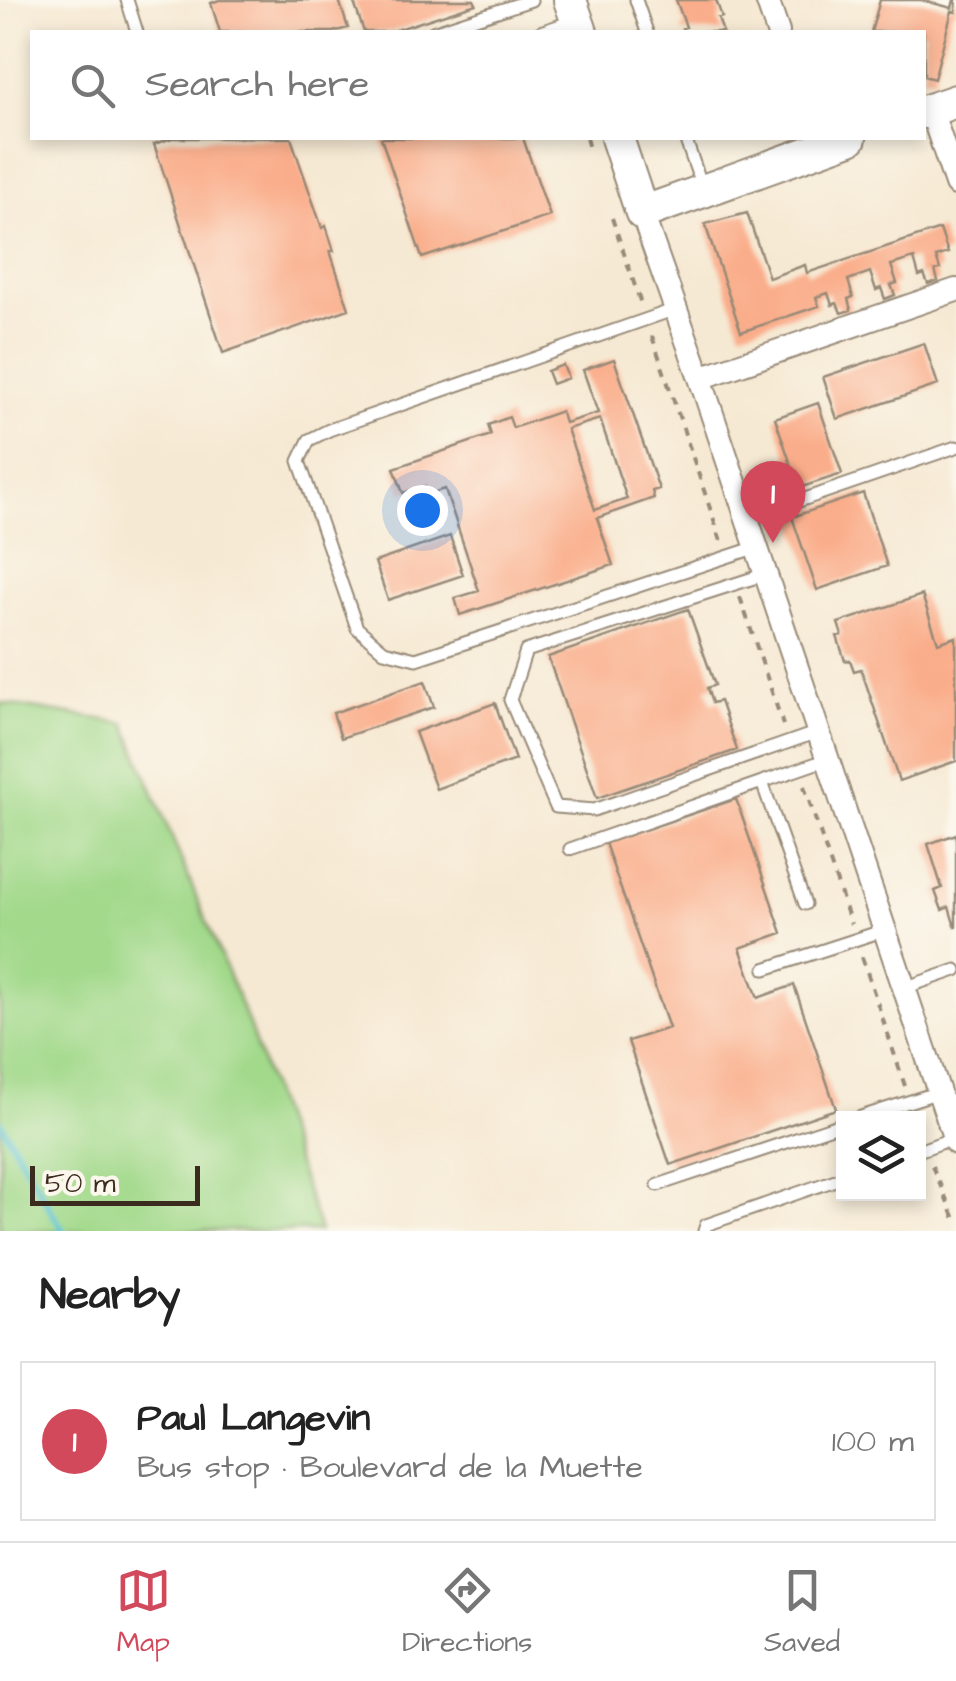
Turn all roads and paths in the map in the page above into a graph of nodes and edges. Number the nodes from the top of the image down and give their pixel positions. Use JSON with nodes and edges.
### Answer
{"nodes":[{"id":1,"x":127,"y":0,"type":"edge"},
{"id":2,"x":530,"y":0,"type":"edge"},
{"id":3,"x":636,"y":0,"type":"edge"},
{"id":4,"x":767,"y":0,"type":"edge"},
{"id":5,"x":576,"y":18,"type":"edge"},
{"id":6,"x":136,"y":30,"type":"edge"},
{"id":7,"x":439,"y":30,"type":"edge"},
{"id":8,"x":545,"y":30,"type":"edge"},
{"id":9,"x":647,"y":30,"type":"edge"},
{"id":10,"x":777,"y":30,"type":"edge"},
{"id":11,"x":937,"y":108,"type":"edge"},
{"id":12,"x":686,"y":140,"type":"edge"},
{"id":13,"x":829,"y":141,"type":"edge"},
{"id":14,"x":604,"y":146,"type":"edge"},
{"id":15,"x":956,"y":184,"type":"edge"},
{"id":16,"x":704,"y":190,"type":"junction"},
{"id":17,"x":626,"y":211,"type":"junction"},
{"id":18,"x":956,"y":290,"type":"edge"},
{"id":19,"x":676,"y":309,"type":"junction"},
{"id":20,"x":646,"y":319,"type":"junction"},
{"id":21,"x":700,"y":378,"type":"junction"},
{"id":22,"x":956,"y":447,"type":"edge"},
{"id":23,"x":748,"y":519,"type":"junction"},
{"id":24,"x":757,"y":547,"type":"junction"},
{"id":25,"x":726,"y":557,"type":"junction"},
{"id":26,"x":766,"y":574,"type":"junction"},
{"id":27,"x":736,"y":584,"type":"junction"},
{"id":28,"x":819,"y":732,"type":"junction"},
{"id":29,"x":789,"y":742,"type":"junction"},
{"id":30,"x":828,"y":760,"type":"junction"},
{"id":31,"x":798,"y":770,"type":"junction"},
{"id":32,"x":762,"y":782,"type":"junction"},
{"id":33,"x":570,"y":848,"type":"dead end"},
{"id":34,"x":805,"y":904,"type":"dead end"},
{"id":35,"x":885,"y":930,"type":"junction"},
{"id":36,"x":856,"y":940,"type":"junction"},
{"id":37,"x":764,"y":968,"type":"dead end"},
{"id":38,"x":956,"y":970,"type":"edge"},
{"id":39,"x":904,"y":988,"type":"junction"},
{"id":40,"x":939,"y":1092,"type":"junction"},
{"id":41,"x":910,"y":1102,"type":"junction"},
{"id":42,"x":881,"y":1111,"type":"edge"},
{"id":43,"x":836,"y":1127,"type":"edge"},
{"id":44,"x":955,"y":1141,"type":"edge"},
{"id":45,"x":926,"y":1149,"type":"edge"},
{"id":46,"x":926,"y":1158,"type":"edge"},
{"id":47,"x":836,"y":1180,"type":"edge"},
{"id":48,"x":658,"y":1185,"type":"dead end"},
{"id":49,"x":956,"y":1222,"type":"edge"},
{"id":50,"x":704,"y":1231,"type":"edge"}],
"edges":[{"from":1,"to":6,"type":"lane"},
{"from":2,"to":7,"type":"lane"},
{"from":3,"to":9,"type":"lane"},
{"from":4,"to":10,"type":"street"},
{"from":5,"to":8,"type":"lane"},
{"from":11,"to":15,"type":"street"},
{"from":12,"to":16,"type":"lane"},
{"from":13,"to":16,"type":"street"},
{"from":14,"to":17,"type":"street"},
{"from":16,"to":17,"type":"street"},
{"from":17,"to":19,"type":"street"},
{"from":17,"to":20,"type":"path"},
{"from":18,"to":21,"type":"street"},
{"from":19,"to":20,"type":"lane"},
{"from":19,"to":21,"type":"street"},
{"from":20,"to":25,"type":"path"},
{"from":20,"to":25,"type":"lane"},
{"from":21,"to":23,"type":"street"},
{"from":22,"to":23,"type":"lane"},
{"from":23,"to":24,"type":"street"},
{"from":24,"to":25,"type":"lane"},
{"from":24,"to":26,"type":"street"},
{"from":26,"to":27,"type":"lane"},
{"from":26,"to":28,"type":"street"},
{"from":27,"to":29,"type":"path"},
{"from":27,"to":29,"type":"lane"},
{"from":28,"to":29,"type":"lane"},
{"from":28,"to":30,"type":"street"},
{"from":30,"to":31,"type":"lane"},
{"from":30,"to":35,"type":"street"},
{"from":31,"to":32,"type":"lane"},
{"from":31,"to":36,"type":"path"},
{"from":32,"to":33,"type":"lane"},
{"from":32,"to":34,"type":"lane"},
{"from":35,"to":36,"type":"lane"},
{"from":35,"to":39,"type":"street"},
{"from":36,"to":37,"type":"lane"},
{"from":36,"to":41,"type":"path"},
{"from":38,"to":39,"type":"lane"},
{"from":39,"to":40,"type":"street"},
{"from":40,"to":41,"type":"lane"},
{"from":40,"to":44,"type":"street"},
{"from":41,"to":42,"type":"lane"},
{"from":43,"to":48,"type":"lane"},
{"from":44,"to":45,"type":"lane"},
{"from":46,"to":49,"type":"path"},
{"from":47,"to":50,"type":"lane"}]}
